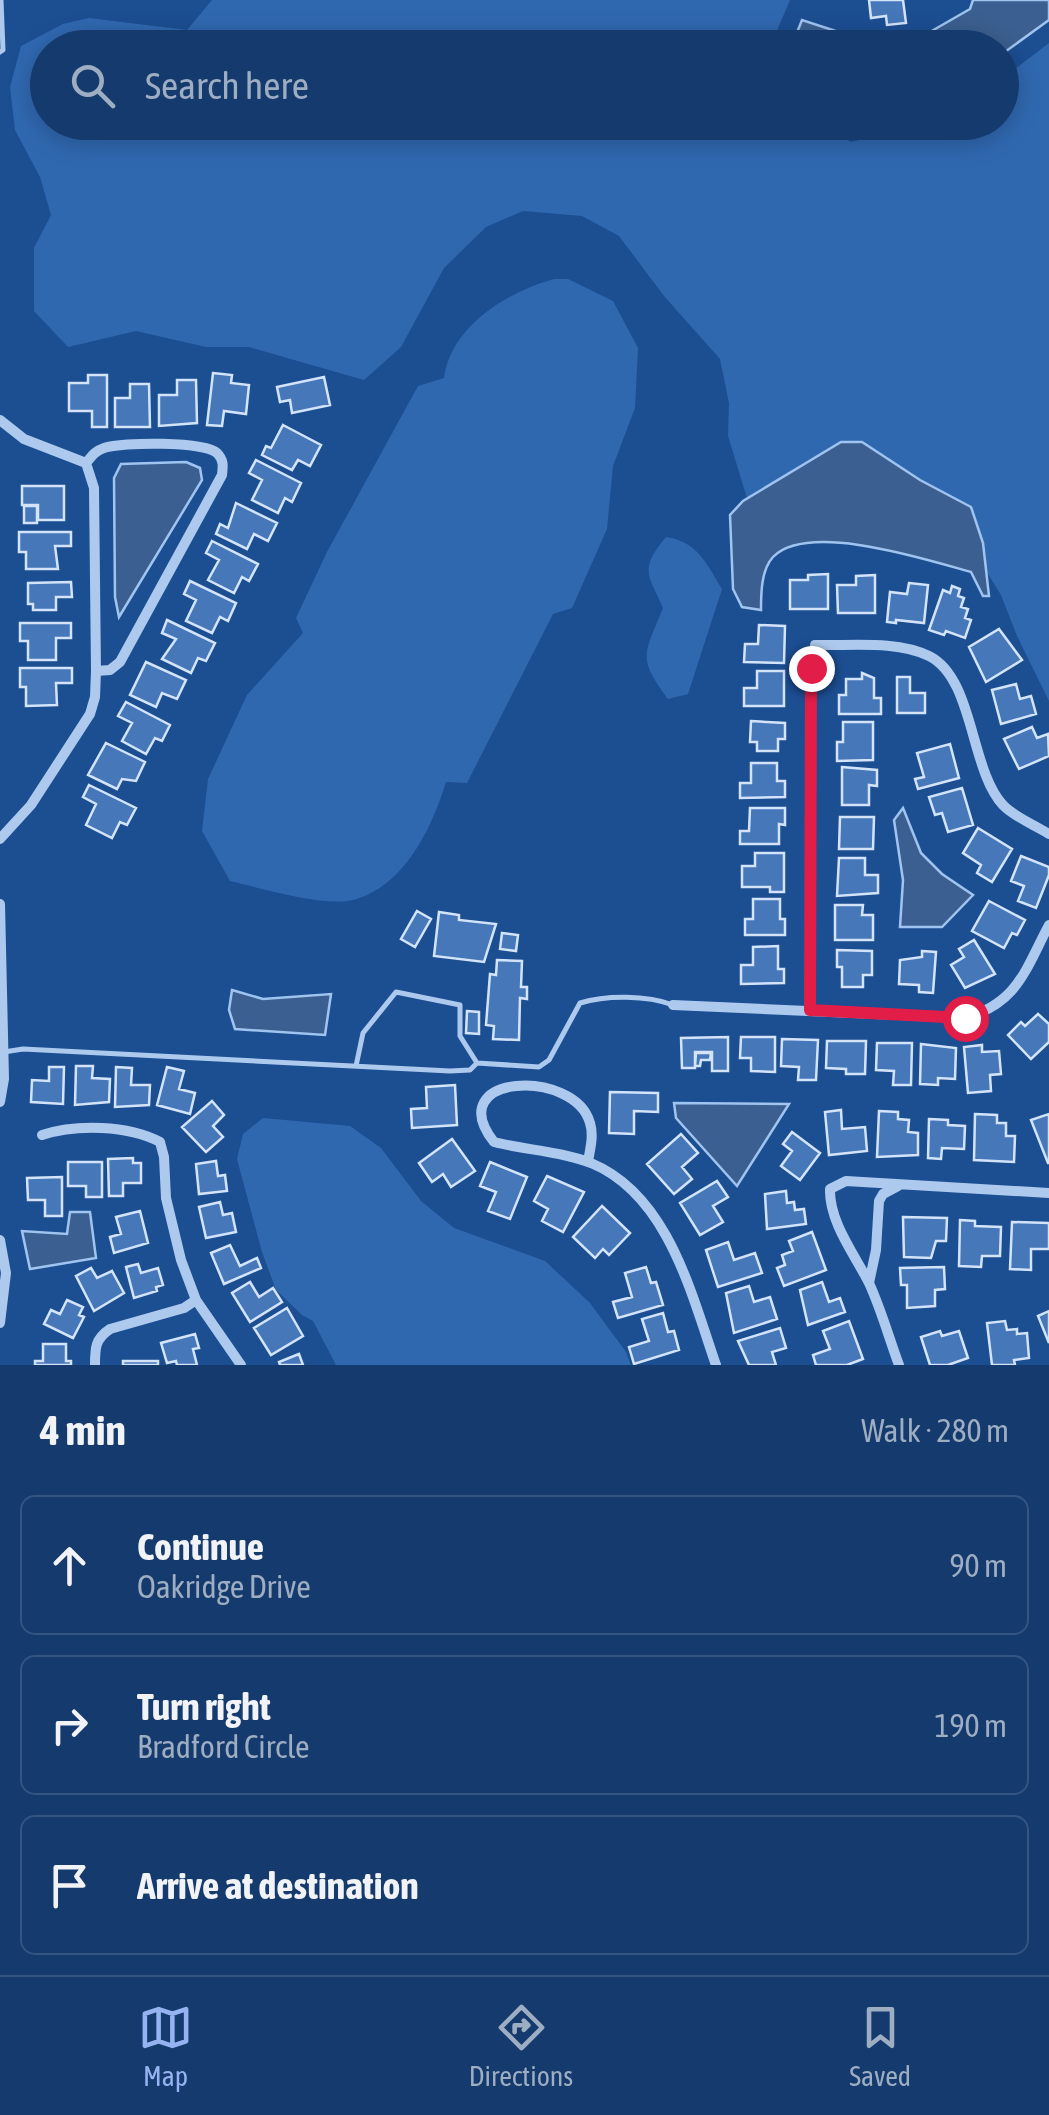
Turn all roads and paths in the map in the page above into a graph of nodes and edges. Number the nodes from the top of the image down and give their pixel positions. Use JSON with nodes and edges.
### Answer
{"nodes":[{"id":1,"x":1,"y":0,"type":"edge"},
{"id":2,"x":1,"y":18,"type":"edge"},
{"id":3,"x":0,"y":52,"type":"edge"},
{"id":4,"x":0,"y":420,"type":"edge"},
{"id":5,"x":86,"y":463,"type":"junction"},
{"id":6,"x":96,"y":670,"type":"junction"},
{"id":7,"x":1049,"y":834,"type":"edge"},
{"id":8,"x":0,"y":839,"type":"edge"},
{"id":9,"x":0,"y":904,"type":"edge"},
{"id":10,"x":1049,"y":924,"type":"edge"},
{"id":11,"x":672,"y":1004,"type":"joint"},
{"id":12,"x":810,"y":1010,"type":"junction"},
{"id":13,"x":4,"y":1052,"type":"junction"},
{"id":14,"x":477,"y":1063,"type":"junction"},
{"id":15,"x":356,"y":1066,"type":"junction"},
{"id":16,"x":0,"y":1102,"type":"edge"},
{"id":17,"x":42,"y":1135,"type":"dead end"},
{"id":18,"x":588,"y":1162,"type":"junction"},
{"id":19,"x":899,"y":1186,"type":"junction"},
{"id":20,"x":1049,"y":1193,"type":"edge"},
{"id":21,"x":0,"y":1240,"type":"edge"},
{"id":22,"x":869,"y":1284,"type":"junction"},
{"id":23,"x":196,"y":1300,"type":"junction"},
{"id":24,"x":0,"y":1323,"type":"edge"},
{"id":25,"x":95,"y":1365,"type":"edge"},
{"id":26,"x":240,"y":1365,"type":"edge"},
{"id":27,"x":716,"y":1365,"type":"edge"},
{"id":28,"x":899,"y":1365,"type":"edge"}],
"edges":[{"from":1,"to":2,"type":"lane"},
{"from":2,"to":3,"type":"lane"},
{"from":4,"to":5,"type":"street"},
{"from":5,"to":6,"type":"street"},
{"from":5,"to":6,"type":"street"},
{"from":6,"to":8,"type":"street"},
{"from":7,"to":12,"type":"street"},
{"from":9,"to":13,"type":"street"},
{"from":10,"to":12,"type":"street"},
{"from":11,"to":12,"type":"street"},
{"from":11,"to":14,"type":"lane"},
{"from":13,"to":15,"type":"lane"},
{"from":13,"to":16,"type":"street"},
{"from":14,"to":15,"type":"lane"},
{"from":14,"to":15,"type":"lane"},
{"from":17,"to":23,"type":"street"},
{"from":18,"to":18,"type":"street"},
{"from":18,"to":27,"type":"street"},
{"from":19,"to":20,"type":"street"},
{"from":19,"to":22,"type":"street"},
{"from":19,"to":22,"type":"street"},
{"from":21,"to":24,"type":"street"},
{"from":22,"to":28,"type":"street"},
{"from":23,"to":25,"type":"street"},
{"from":23,"to":26,"type":"street"}]}
